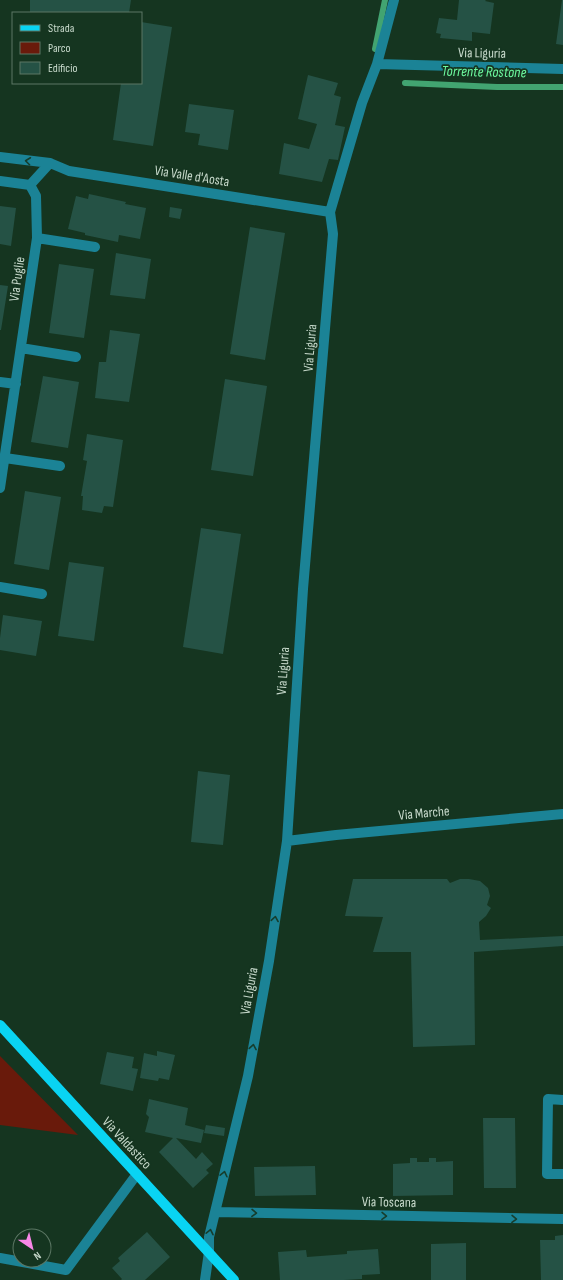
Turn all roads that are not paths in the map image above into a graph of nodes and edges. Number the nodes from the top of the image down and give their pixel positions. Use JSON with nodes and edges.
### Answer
{"nodes":[{"id":1,"x":394,"y":0,"type":"edge"},
{"id":2,"x":377,"y":64,"type":"junction"},
{"id":3,"x":563,"y":69,"type":"edge"},
{"id":4,"x":0,"y":157,"type":"edge"},
{"id":5,"x":50,"y":163,"type":"junction"},
{"id":6,"x":0,"y":181,"type":"edge"},
{"id":7,"x":30,"y":185,"type":"junction"},
{"id":8,"x":330,"y":212,"type":"junction"},
{"id":9,"x":37,"y":238,"type":"junction"},
{"id":10,"x":95,"y":247,"type":"dead end"},
{"id":11,"x":21,"y":348,"type":"junction"},
{"id":12,"x":76,"y":357,"type":"dead end"},
{"id":13,"x":0,"y":382,"type":"edge"},
{"id":14,"x":16,"y":384,"type":"junction"},
{"id":15,"x":5,"y":458,"type":"junction"},
{"id":16,"x":60,"y":466,"type":"dead end"},
{"id":17,"x":0,"y":488,"type":"edge"},
{"id":18,"x":0,"y":587,"type":"edge"},
{"id":19,"x":42,"y":594,"type":"dead end"},
{"id":20,"x":563,"y":814,"type":"edge"},
{"id":21,"x":287,"y":841,"type":"junction"},
{"id":22,"x":0,"y":1025,"type":"edge"},
{"id":23,"x":563,"y":1100,"type":"edge"},
{"id":24,"x":136,"y":1174,"type":"junction"},
{"id":25,"x":563,"y":1174,"type":"edge"},
{"id":26,"x":215,"y":1212,"type":"junction"},
{"id":27,"x":563,"y":1219,"type":"edge"},
{"id":28,"x":209,"y":1252,"type":"junction"},
{"id":29,"x":0,"y":1258,"type":"edge"},
{"id":30,"x":205,"y":1280,"type":"edge"},
{"id":31,"x":234,"y":1280,"type":"edge"}],
"edges":[{"from":1,"to":2,"type":"street","name":"Via Liguria"},
{"from":2,"to":3,"type":"street","name":"Via Liguria"},
{"from":2,"to":8,"type":"street","name":"Via Liguria"},
{"from":5,"to":4,"type":"street","name":"Via Valle d'Aosta","one_way":true},
{"from":5,"to":7,"type":"street"},
{"from":5,"to":8,"type":"street","name":"Via Valle d'Aosta"},
{"from":6,"to":7,"type":"street"},
{"from":7,"to":9,"type":"street","name":"Via Puglie"},
{"from":8,"to":21,"type":"street","name":"Via Liguria"},
{"from":9,"to":10,"type":"street"},
{"from":9,"to":11,"type":"street","name":"Via Puglie"},
{"from":11,"to":12,"type":"street"},
{"from":11,"to":14,"type":"street","name":"Via Puglie"},
{"from":13,"to":14,"type":"street"},
{"from":14,"to":15,"type":"street","name":"Via Puglie"},
{"from":15,"to":16,"type":"street"},
{"from":15,"to":17,"type":"street","name":"Via Puglie"},
{"from":18,"to":19,"type":"street"},
{"from":20,"to":21,"type":"street","name":"Via Marche"},
{"from":26,"to":21,"type":"street","name":"Via Liguria","one_way":true},
{"from":22,"to":24,"type":"main road","name":"Via Valdastico"},
{"from":23,"to":25,"type":"street"},
{"from":24,"to":28,"type":"main road","name":"Via Valdastico"},
{"from":24,"to":29,"type":"street"},
{"from":26,"to":27,"type":"street","name":"Via Toscana","one_way":true},
{"from":28,"to":26,"type":"street","name":"Via Liguria","one_way":true},
{"from":28,"to":30,"type":"street","name":"Via Liguria"},
{"from":28,"to":31,"type":"main road","name":"Via Valdastico"}]}
